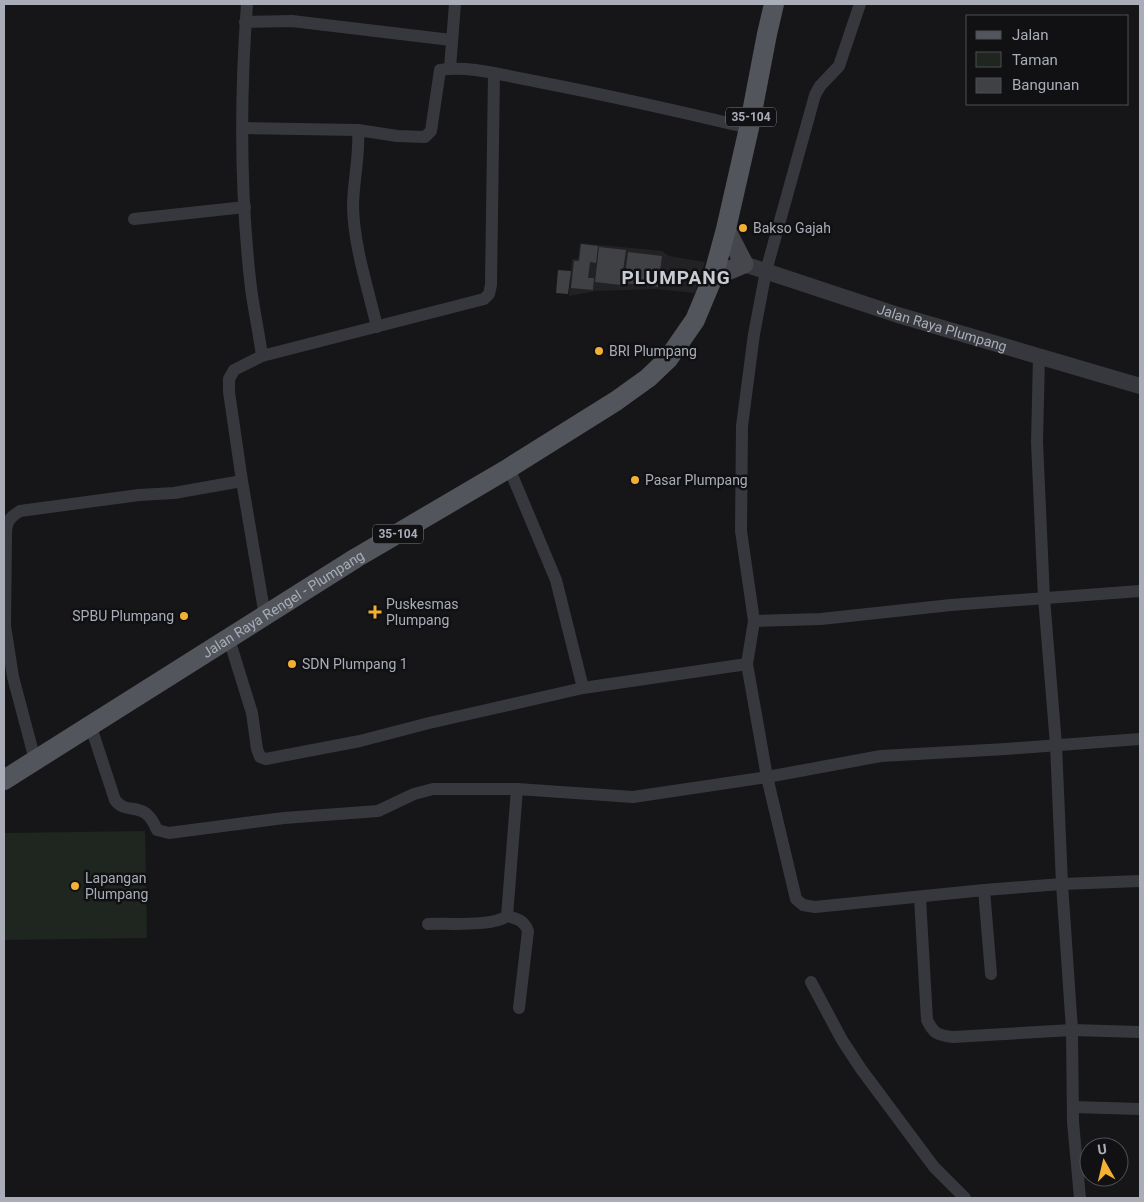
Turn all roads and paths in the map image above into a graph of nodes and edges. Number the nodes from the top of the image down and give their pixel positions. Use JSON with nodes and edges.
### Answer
{"nodes":[{"id":1,"x":247,"y":4,"type":"edge"},
{"id":2,"x":455,"y":4,"type":"edge"},
{"id":3,"x":774,"y":4,"type":"edge"},
{"id":4,"x":860,"y":4,"type":"edge"},
{"id":5,"x":245,"y":22,"type":"junction"},
{"id":6,"x":451,"y":40,"type":"junction"},
{"id":7,"x":450,"y":68,"type":"junction"},
{"id":8,"x":494,"y":73,"type":"junction"},
{"id":9,"x":243,"y":128,"type":"junction"},
{"id":10,"x":749,"y":128,"type":"junction"},
{"id":11,"x":358,"y":130,"type":"junction"},
{"id":12,"x":245,"y":207,"type":"junction"},
{"id":13,"x":134,"y":219,"type":"dead end"},
{"id":14,"x":726,"y":229,"type":"junction"},
{"id":15,"x":744,"y":264,"type":"junction"},
{"id":16,"x":766,"y":271,"type":"junction"},
{"id":17,"x":712,"y":277,"type":"junction"},
{"id":18,"x":378,"y":327,"type":"junction"},
{"id":19,"x":262,"y":356,"type":"junction"},
{"id":20,"x":1039,"y":356,"type":"junction"},
{"id":21,"x":1140,"y":386,"type":"edge"},
{"id":22,"x":509,"y":468,"type":"junction"},
{"id":23,"x":242,"y":481,"type":"junction"},
{"id":24,"x":1140,"y":591,"type":"edge"},
{"id":25,"x":1044,"y":598,"type":"junction"},
{"id":26,"x":265,"y":616,"type":"junction"},
{"id":27,"x":754,"y":621,"type":"junction"},
{"id":28,"x":5,"y":626,"type":"edge"},
{"id":29,"x":229,"y":638,"type":"junction"},
{"id":30,"x":747,"y":664,"type":"junction"},
{"id":31,"x":583,"y":688,"type":"junction"},
{"id":32,"x":90,"y":724,"type":"junction"},
{"id":33,"x":1140,"y":739,"type":"edge"},
{"id":34,"x":1056,"y":745,"type":"junction"},
{"id":35,"x":35,"y":760,"type":"junction"},
{"id":36,"x":768,"y":777,"type":"junction"},
{"id":37,"x":4,"y":780,"type":"edge"},
{"id":38,"x":517,"y":789,"type":"junction"},
{"id":39,"x":1140,"y":881,"type":"edge"},
{"id":40,"x":1062,"y":884,"type":"junction"},
{"id":41,"x":984,"y":890,"type":"junction"},
{"id":42,"x":920,"y":898,"type":"junction"},
{"id":43,"x":507,"y":916,"type":"junction"},
{"id":44,"x":428,"y":924,"type":"dead end"},
{"id":45,"x":991,"y":974,"type":"dead end"},
{"id":46,"x":811,"y":982,"type":"dead end"},
{"id":47,"x":519,"y":1008,"type":"dead end"},
{"id":48,"x":1072,"y":1030,"type":"junction"},
{"id":49,"x":1140,"y":1032,"type":"edge"},
{"id":50,"x":1073,"y":1107,"type":"junction"},
{"id":51,"x":1140,"y":1109,"type":"edge"},
{"id":52,"x":965,"y":1198,"type":"edge"},
{"id":53,"x":1080,"y":1198,"type":"edge"}],
"edges":[{"from":1,"to":5,"type":"street"},
{"from":2,"to":6,"type":"street"},
{"from":3,"to":10,"type":"main road","number":"35-104"},
{"from":4,"to":16,"type":"street"},
{"from":5,"to":6,"type":"street"},
{"from":5,"to":9,"type":"street"},
{"from":6,"to":7,"type":"street"},
{"from":7,"to":8,"type":"street"},
{"from":7,"to":11,"type":"street"},
{"from":8,"to":10,"type":"street"},
{"from":8,"to":18,"type":"street"},
{"from":9,"to":11,"type":"street"},
{"from":9,"to":12,"type":"street"},
{"from":10,"to":14,"type":"main road","number":"35-104"},
{"from":11,"to":18,"type":"street"},
{"from":12,"to":13,"type":"street"},
{"from":12,"to":19,"type":"street"},
{"from":14,"to":15,"type":"main road"},
{"from":14,"to":17,"type":"main road","name":"Jalan Raya Rengel - Plumpang","number":"35-104"},
{"from":15,"to":16,"type":"street","name":"Jalan Raya Plumpang"},
{"from":15,"to":17,"type":"main road"},
{"from":16,"to":20,"type":"street","name":"Jalan Raya Plumpang"},
{"from":16,"to":27,"type":"street"},
{"from":17,"to":22,"type":"main road","name":"Jalan Raya Rengel - Plumpang","number":"35-104"},
{"from":18,"to":19,"type":"street"},
{"from":19,"to":23,"type":"street"},
{"from":20,"to":21,"type":"street","name":"Jalan Raya Plumpang"},
{"from":20,"to":25,"type":"street"},
{"from":22,"to":26,"type":"main road","name":"Jalan Raya Rengel - Plumpang","number":"35-104"},
{"from":22,"to":31,"type":"street"},
{"from":23,"to":26,"type":"street"},
{"from":23,"to":28,"type":"street"},
{"from":24,"to":25,"type":"street"},
{"from":25,"to":27,"type":"street"},
{"from":25,"to":34,"type":"street"},
{"from":26,"to":29,"type":"main road","name":"Jalan Raya Rengel - Plumpang","number":"35-104"},
{"from":27,"to":30,"type":"street"},
{"from":28,"to":35,"type":"street"},
{"from":29,"to":31,"type":"street"},
{"from":29,"to":32,"type":"main road","name":"Jalan Raya Rengel - Plumpang","number":"35-104"},
{"from":30,"to":31,"type":"street"},
{"from":30,"to":36,"type":"street"},
{"from":32,"to":35,"type":"main road","name":"Jalan Raya Rengel - Plumpang","number":"35-104"},
{"from":32,"to":38,"type":"street"},
{"from":33,"to":34,"type":"street"},
{"from":34,"to":36,"type":"street"},
{"from":34,"to":40,"type":"street"},
{"from":35,"to":37,"type":"main road","name":"Jalan Raya Rengel - Plumpang","number":"35-104"},
{"from":36,"to":38,"type":"street"},
{"from":36,"to":42,"type":"street"},
{"from":38,"to":43,"type":"street"},
{"from":39,"to":40,"type":"street"},
{"from":40,"to":41,"type":"street"},
{"from":40,"to":48,"type":"street"},
{"from":41,"to":42,"type":"street"},
{"from":41,"to":45,"type":"street"},
{"from":42,"to":48,"type":"street"},
{"from":43,"to":44,"type":"street"},
{"from":43,"to":47,"type":"street"},
{"from":46,"to":52,"type":"street"},
{"from":48,"to":49,"type":"street"},
{"from":48,"to":50,"type":"street"},
{"from":50,"to":51,"type":"street"},
{"from":50,"to":53,"type":"street"}]}
